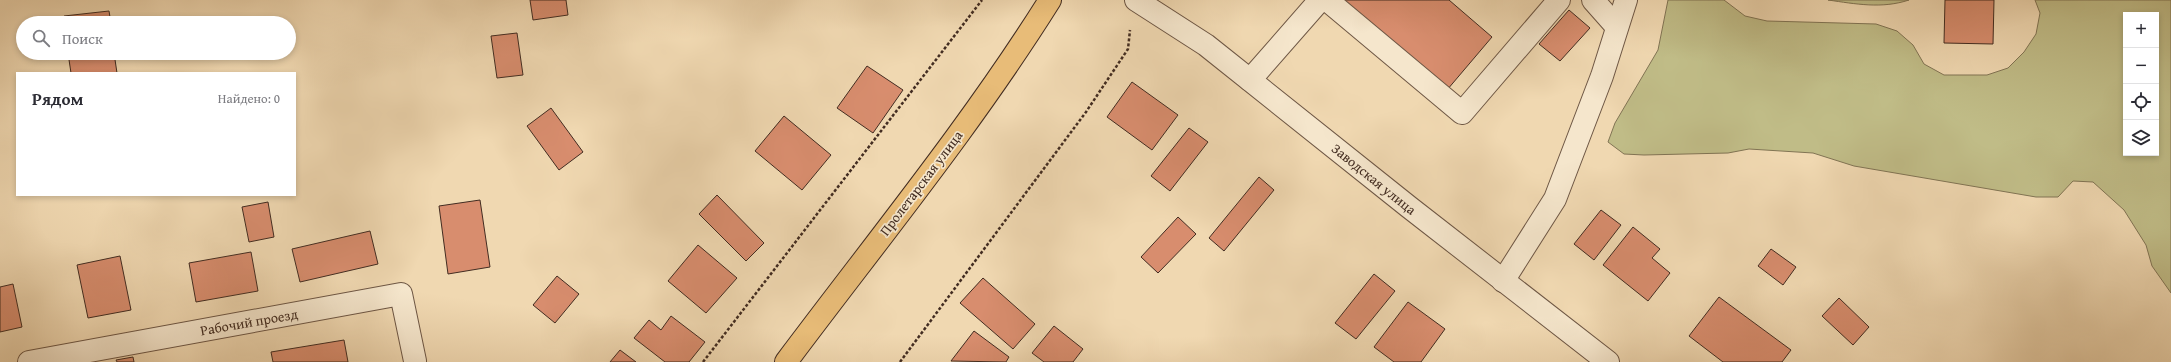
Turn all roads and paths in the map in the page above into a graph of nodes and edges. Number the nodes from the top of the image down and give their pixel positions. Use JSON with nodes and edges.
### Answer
{"nodes":[{"id":1,"x":982,"y":0,"type":"edge"},
{"id":2,"x":1050,"y":0,"type":"edge"},
{"id":3,"x":1136,"y":0,"type":"edge"},
{"id":4,"x":1320,"y":0,"type":"edge"},
{"id":5,"x":1327,"y":0,"type":"edge"},
{"id":6,"x":1559,"y":0,"type":"edge"},
{"id":7,"x":1594,"y":0,"type":"edge"},
{"id":8,"x":1626,"y":0,"type":"edge"},
{"id":9,"x":1616,"y":26,"type":"junction"},
{"id":10,"x":1131,"y":28,"type":"dead end"},
{"id":11,"x":1250,"y":80,"type":"junction"},
{"id":12,"x":1503,"y":281,"type":"junction"},
{"id":13,"x":415,"y":361,"type":"edge"},
{"id":14,"x":29,"y":362,"type":"edge"},
{"id":15,"x":703,"y":362,"type":"edge"},
{"id":16,"x":786,"y":362,"type":"edge"},
{"id":17,"x":900,"y":362,"type":"edge"},
{"id":18,"x":1608,"y":362,"type":"edge"}],
"edges":[{"from":1,"to":15,"type":"path"},
{"from":2,"to":16,"type":"main road","name":"Пролетарская улица"},
{"from":3,"to":11,"type":"street","name":"Заводская улица"},
{"from":4,"to":11,"type":"street"},
{"from":5,"to":6,"type":"street"},
{"from":7,"to":9,"type":"street"},
{"from":8,"to":9,"type":"street"},
{"from":9,"to":12,"type":"street"},
{"from":10,"to":17,"type":"path"},
{"from":11,"to":12,"type":"street","name":"Заводская улица"},
{"from":12,"to":18,"type":"street","name":"Заводская улица"},
{"from":13,"to":14,"type":"street","name":"Рабочий проезд"}]}
